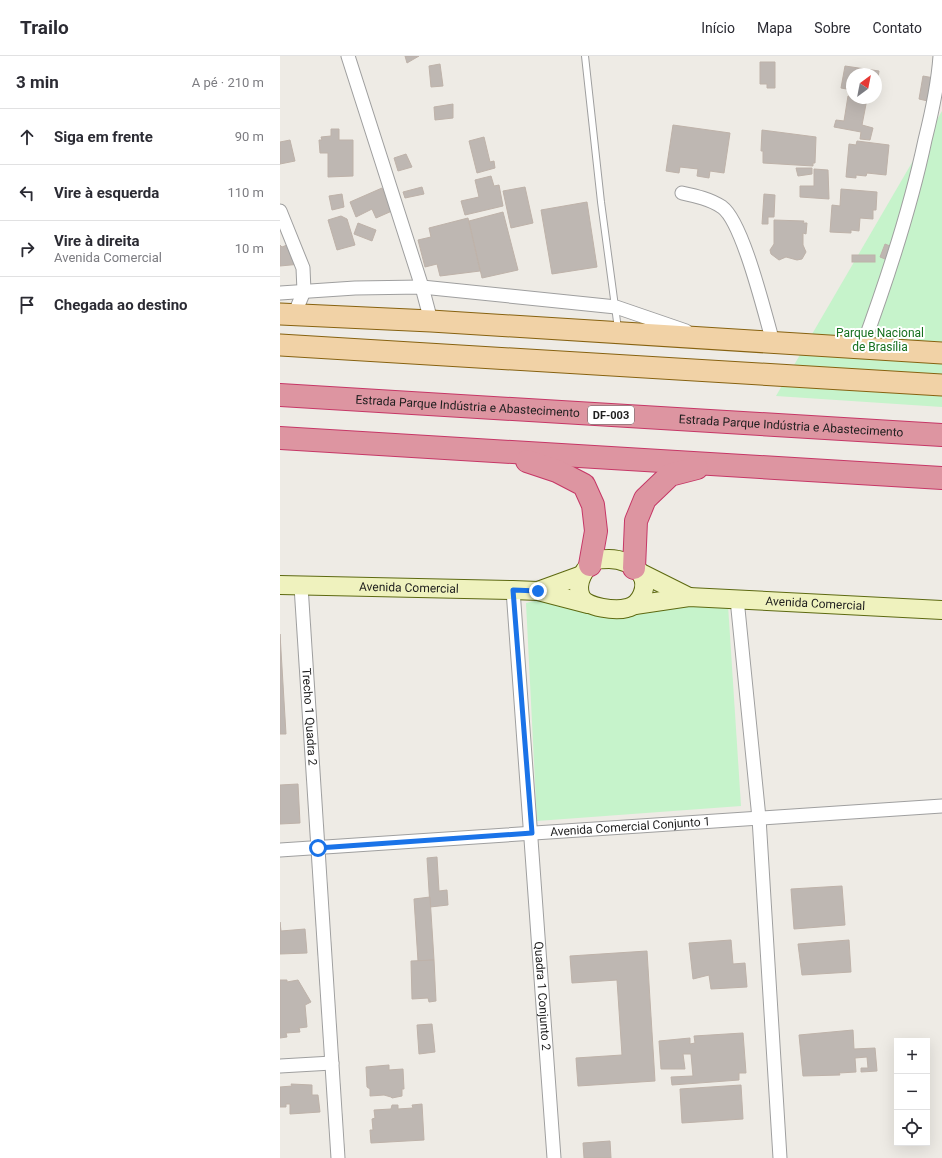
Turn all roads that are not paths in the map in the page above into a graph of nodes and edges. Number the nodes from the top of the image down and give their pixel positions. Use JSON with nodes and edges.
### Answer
{"nodes":[{"id":1,"x":348,"y":56,"type":"edge"},
{"id":2,"x":585,"y":56,"type":"edge"},
{"id":3,"x":940,"y":56,"type":"edge"},
{"id":4,"x":682,"y":193,"type":"dead end"},
{"id":5,"x":280,"y":211,"type":"edge"},
{"id":6,"x":422,"y":287,"type":"junction"},
{"id":7,"x":304,"y":291,"type":"junction"},
{"id":8,"x":280,"y":293,"type":"edge"},
{"id":9,"x":616,"y":307,"type":"junction"},
{"id":10,"x":287,"y":315,"type":"edge"},
{"id":11,"x":431,"y":321,"type":"junction"},
{"id":12,"x":619,"y":333,"type":"junction"},
{"id":13,"x":707,"y":338,"type":"junction"},
{"id":14,"x":773,"y":342,"type":"junction"},
{"id":15,"x":280,"y":345,"type":"edge"},
{"id":16,"x":862,"y":348,"type":"junction"},
{"id":17,"x":942,"y":353,"type":"edge"},
{"id":18,"x":942,"y":385,"type":"edge"},
{"id":19,"x":280,"y":395,"type":"edge"},
{"id":20,"x":942,"y":436,"type":"edge"},
{"id":21,"x":280,"y":438,"type":"edge"},
{"id":22,"x":492,"y":450,"type":"junction"},
{"id":23,"x":713,"y":464,"type":"junction"},
{"id":24,"x":942,"y":478,"type":"edge"},
{"id":25,"x":586,"y":570,"type":"junction"},
{"id":26,"x":637,"y":570,"type":"junction"},
{"id":27,"x":280,"y":585,"type":"edge"},
{"id":28,"x":301,"y":586,"type":"junction"},
{"id":29,"x":513,"y":590,"type":"junction"},
{"id":30,"x":538,"y":591,"type":"junction"},
{"id":31,"x":689,"y":597,"type":"junction"},
{"id":32,"x":736,"y":599,"type":"junction"},
{"id":33,"x":588,"y":604,"type":"junction"},
{"id":34,"x":635,"y":605,"type":"junction"},
{"id":35,"x":942,"y":610,"type":"edge"},
{"id":36,"x":942,"y":806,"type":"edge"},
{"id":37,"x":759,"y":818,"type":"junction"},
{"id":38,"x":532,"y":833,"type":"junction"},
{"id":39,"x":318,"y":848,"type":"junction"},
{"id":40,"x":280,"y":850,"type":"edge"},
{"id":41,"x":332,"y":1063,"type":"junction"},
{"id":42,"x":280,"y":1066,"type":"edge"},
{"id":43,"x":338,"y":1158,"type":"edge"},
{"id":44,"x":554,"y":1158,"type":"edge"},
{"id":45,"x":780,"y":1158,"type":"edge"}],
"edges":[{"from":1,"to":6,"type":"street"},
{"from":2,"to":9,"type":"lane"},
{"from":3,"to":16,"type":"street"},
{"from":4,"to":14,"type":"street"},
{"from":5,"to":7,"type":"street"},
{"from":6,"to":7,"type":"street"},
{"from":6,"to":9,"type":"street"},
{"from":6,"to":11,"type":"street"},
{"from":7,"to":8,"type":"street"},
{"from":7,"to":10,"type":"street"},
{"from":9,"to":12,"type":"lane"},
{"from":9,"to":13,"type":"street"},
{"from":10,"to":11,"type":"main road"},
{"from":11,"to":12,"type":"main road"},
{"from":12,"to":13,"type":"main road"},
{"from":13,"to":14,"type":"main road"},
{"from":14,"to":16,"type":"main road"},
{"from":15,"to":18,"type":"main road"},
{"from":16,"to":17,"type":"main road"},
{"from":19,"to":20,"type":"highway","name":"Estrada Parque Indústria e Abastecimento","number":"DF-003"},
{"from":21,"to":22,"type":"highway"},
{"from":22,"to":23,"type":"highway"},
{"from":22,"to":25,"type":"highway"},
{"from":23,"to":24,"type":"highway"},
{"from":23,"to":26,"type":"highway"},
{"from":25,"to":26,"type":"street"},
{"from":25,"to":30,"type":"street","name":"Avenida Comercial"},
{"from":25,"to":33,"type":"street"},
{"from":26,"to":31,"type":"street","name":"Avenida Comercial"},
{"from":26,"to":34,"type":"street"},
{"from":27,"to":28,"type":"street","name":"Avenida Comercial"},
{"from":28,"to":29,"type":"street","name":"Avenida Comercial"},
{"from":28,"to":39,"type":"street","name":"Trecho 1 Quadra 2"},
{"from":29,"to":30,"type":"street","name":"Avenida Comercial"},
{"from":29,"to":38,"type":"street","name":"Quadra 1 Conjunto 2"},
{"from":30,"to":33,"type":"street","name":"Avenida Comercial"},
{"from":31,"to":32,"type":"street","name":"Avenida Comercial"},
{"from":31,"to":34,"type":"street","name":"Avenida Comercial"},
{"from":32,"to":35,"type":"street","name":"Avenida Comercial"},
{"from":32,"to":37,"type":"street"},
{"from":33,"to":34,"type":"street"},
{"from":36,"to":37,"type":"street","name":"Avenida Comercial Conjunto 1"},
{"from":37,"to":38,"type":"street","name":"Avenida Comercial Conjunto 1"},
{"from":37,"to":45,"type":"street"},
{"from":38,"to":39,"type":"street","name":"Avenida Comercial Conjunto 1"},
{"from":38,"to":44,"type":"street","name":"Quadra 1 Conjunto 2"},
{"from":39,"to":40,"type":"street","name":"Avenida Comercial Conjunto 1"},
{"from":39,"to":41,"type":"street","name":"Trecho 1 Quadra 2"},
{"from":41,"to":42,"type":"street"},
{"from":41,"to":43,"type":"street","name":"Trecho 1 Quadra 2"}]}
